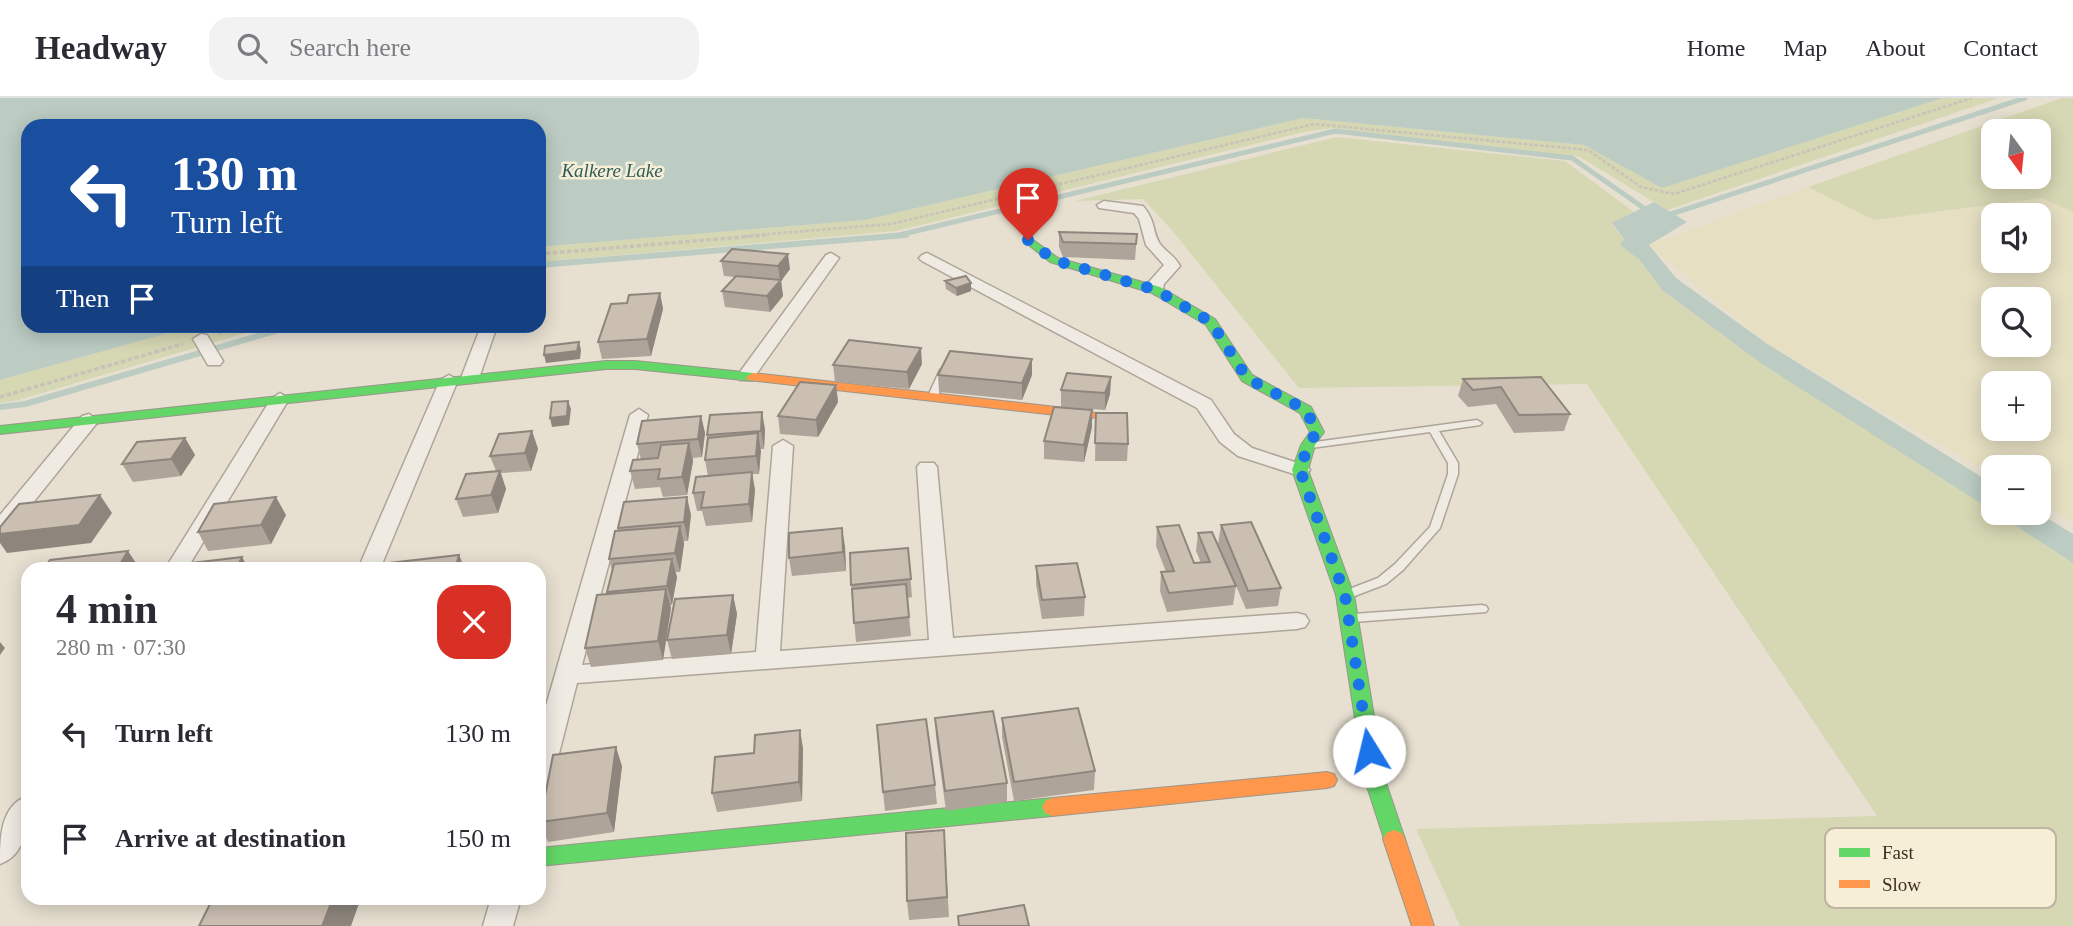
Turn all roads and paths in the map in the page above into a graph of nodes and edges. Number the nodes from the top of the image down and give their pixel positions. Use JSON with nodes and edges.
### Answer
{"nodes":[{"id":1,"x":1972,"y":98,"type":"edge"},
{"id":2,"x":1104,"y":205,"type":"dead end"},
{"id":3,"x":1028,"y":240,"type":"dead end"},
{"id":4,"x":546,"y":253,"type":"edge"},
{"id":5,"x":831,"y":258,"type":"dead end"},
{"id":6,"x":927,"y":258,"type":"dead end"},
{"id":7,"x":1156,"y":290,"type":"junction"},
{"id":8,"x":234,"y":333,"type":"edge"},
{"id":9,"x":485,"y":333,"type":"edge"},
{"id":10,"x":946,"y":367,"type":"edge"},
{"id":11,"x":746,"y":376,"type":"junction"},
{"id":12,"x":460,"y":379,"type":"junction"},
{"id":13,"x":933,"y":396,"type":"junction"},
{"id":14,"x":0,"y":397,"type":"edge"},
{"id":15,"x":280,"y":399,"type":"junction"},
{"id":16,"x":639,"y":415,"type":"dead end"},
{"id":17,"x":1092,"y":416,"type":"edge"},
{"id":18,"x":89,"y":420,"type":"junction"},
{"id":19,"x":1478,"y":423,"type":"dead end"},
{"id":20,"x":1433,"y":429,"type":"junction"},
{"id":21,"x":0,"y":430,"type":"edge"},
{"id":22,"x":1308,"y":445,"type":"junction"},
{"id":23,"x":783,"y":446,"type":"dead end"},
{"id":24,"x":927,"y":467,"type":"dead end"},
{"id":25,"x":1300,"y":470,"type":"junction"},
{"id":26,"x":0,"y":528,"type":"edge"},
{"id":27,"x":180,"y":562,"type":"edge"},
{"id":28,"x":372,"y":562,"type":"edge"},
{"id":29,"x":1345,"y":595,"type":"junction"},
{"id":30,"x":1482,"y":609,"type":"dead end"},
{"id":31,"x":1347,"y":619,"type":"junction"},
{"id":32,"x":1297,"y":621,"type":"dead end"},
{"id":33,"x":942,"y":648,"type":"junction"},
{"id":34,"x":767,"y":661,"type":"junction"},
{"id":35,"x":567,"y":676,"type":"junction"},
{"id":36,"x":546,"y":752,"type":"edge"},
{"id":37,"x":1327,"y":780,"type":"dead end"},
{"id":38,"x":21,"y":818,"type":"edge"},
{"id":39,"x":0,"y":852,"type":"edge"},
{"id":40,"x":546,"y":856,"type":"edge"},
{"id":41,"x":504,"y":905,"type":"edge"},
{"id":42,"x":498,"y":926,"type":"edge"},
{"id":43,"x":1423,"y":926,"type":"edge"}],
"edges":[{"from":1,"to":4,"type":"path"},
{"from":2,"to":7,"type":"street"},
{"from":3,"to":7,"type":"street"},
{"from":5,"to":11,"type":"street"},
{"from":6,"to":25,"type":"street"},
{"from":7,"to":22,"type":"street"},
{"from":8,"to":14,"type":"path"},
{"from":9,"to":12,"type":"street"},
{"from":10,"to":13,"type":"lane"},
{"from":11,"to":12,"type":"street"},
{"from":11,"to":13,"type":"street"},
{"from":12,"to":15,"type":"street"},
{"from":12,"to":28,"type":"street"},
{"from":13,"to":17,"type":"street"},
{"from":15,"to":18,"type":"street"},
{"from":15,"to":27,"type":"street"},
{"from":16,"to":35,"type":"street"},
{"from":18,"to":21,"type":"street"},
{"from":18,"to":26,"type":"street"},
{"from":19,"to":20,"type":"lane"},
{"from":20,"to":22,"type":"lane"},
{"from":20,"to":29,"type":"lane"},
{"from":22,"to":25,"type":"street"},
{"from":23,"to":34,"type":"street"},
{"from":24,"to":33,"type":"street"},
{"from":25,"to":29,"type":"street"},
{"from":29,"to":31,"type":"street"},
{"from":30,"to":31,"type":"lane"},
{"from":31,"to":43,"type":"street"},
{"from":32,"to":33,"type":"street"},
{"from":33,"to":34,"type":"street"},
{"from":34,"to":35,"type":"street"},
{"from":35,"to":36,"type":"street"},
{"from":37,"to":40,"type":"street"},
{"from":38,"to":39,"type":"street"},
{"from":41,"to":42,"type":"street"}]}
